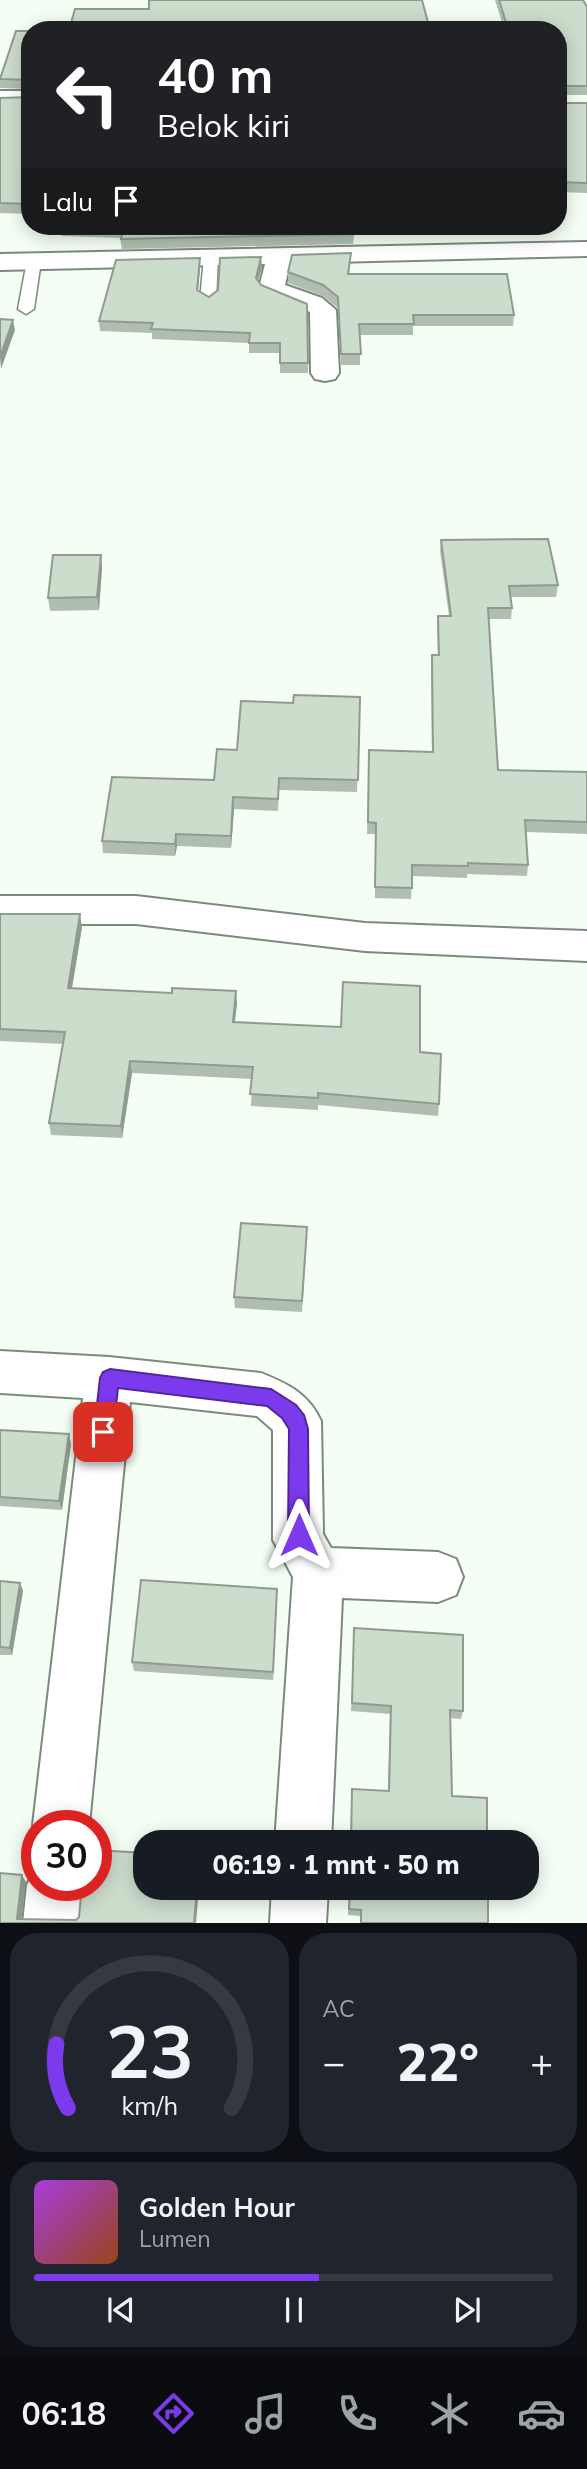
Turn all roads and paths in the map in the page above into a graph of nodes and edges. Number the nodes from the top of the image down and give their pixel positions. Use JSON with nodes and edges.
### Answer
{"nodes":[{"id":1,"x":0,"y":98,"type":"edge"},
{"id":2,"x":21,"y":98,"type":"edge"},
{"id":3,"x":587,"y":249,"type":"edge"},
{"id":4,"x":279,"y":256,"type":"junction"},
{"id":5,"x":211,"y":257,"type":"junction"},
{"id":6,"x":34,"y":261,"type":"junction"},
{"id":7,"x":0,"y":262,"type":"edge"},
{"id":8,"x":208,"y":300,"type":"edge"},
{"id":9,"x":26,"y":309,"type":"dead end"},
{"id":10,"x":325,"y":373,"type":"dead end"},
{"id":11,"x":0,"y":910,"type":"edge"},
{"id":12,"x":587,"y":946,"type":"edge"},
{"id":13,"x":0,"y":1372,"type":"edge"},
{"id":14,"x":110,"y":1378,"type":"junction"},
{"id":15,"x":318,"y":1572,"type":"junction"},
{"id":16,"x":438,"y":1577,"type":"dead end"},
{"id":17,"x":63,"y":1810,"type":"edge"},
{"id":18,"x":304,"y":1830,"type":"edge"},
{"id":19,"x":299,"y":1900,"type":"edge"},
{"id":20,"x":53,"y":1901,"type":"edge"},
{"id":21,"x":51,"y":1923,"type":"edge"},
{"id":22,"x":298,"y":1923,"type":"edge"}],
"edges":[{"from":1,"to":2,"type":"street"},
{"from":3,"to":4,"type":"street"},
{"from":4,"to":5,"type":"street"},
{"from":4,"to":10,"type":"street"},
{"from":5,"to":6,"type":"street"},
{"from":5,"to":8,"type":"lane"},
{"from":6,"to":7,"type":"street"},
{"from":6,"to":9,"type":"lane"},
{"from":11,"to":12,"type":"street"},
{"from":13,"to":14,"type":"street"},
{"from":14,"to":15,"type":"street"},
{"from":14,"to":17,"type":"street"},
{"from":15,"to":16,"type":"street"},
{"from":15,"to":18,"type":"street"},
{"from":19,"to":22,"type":"street"},
{"from":20,"to":21,"type":"street"}]}
